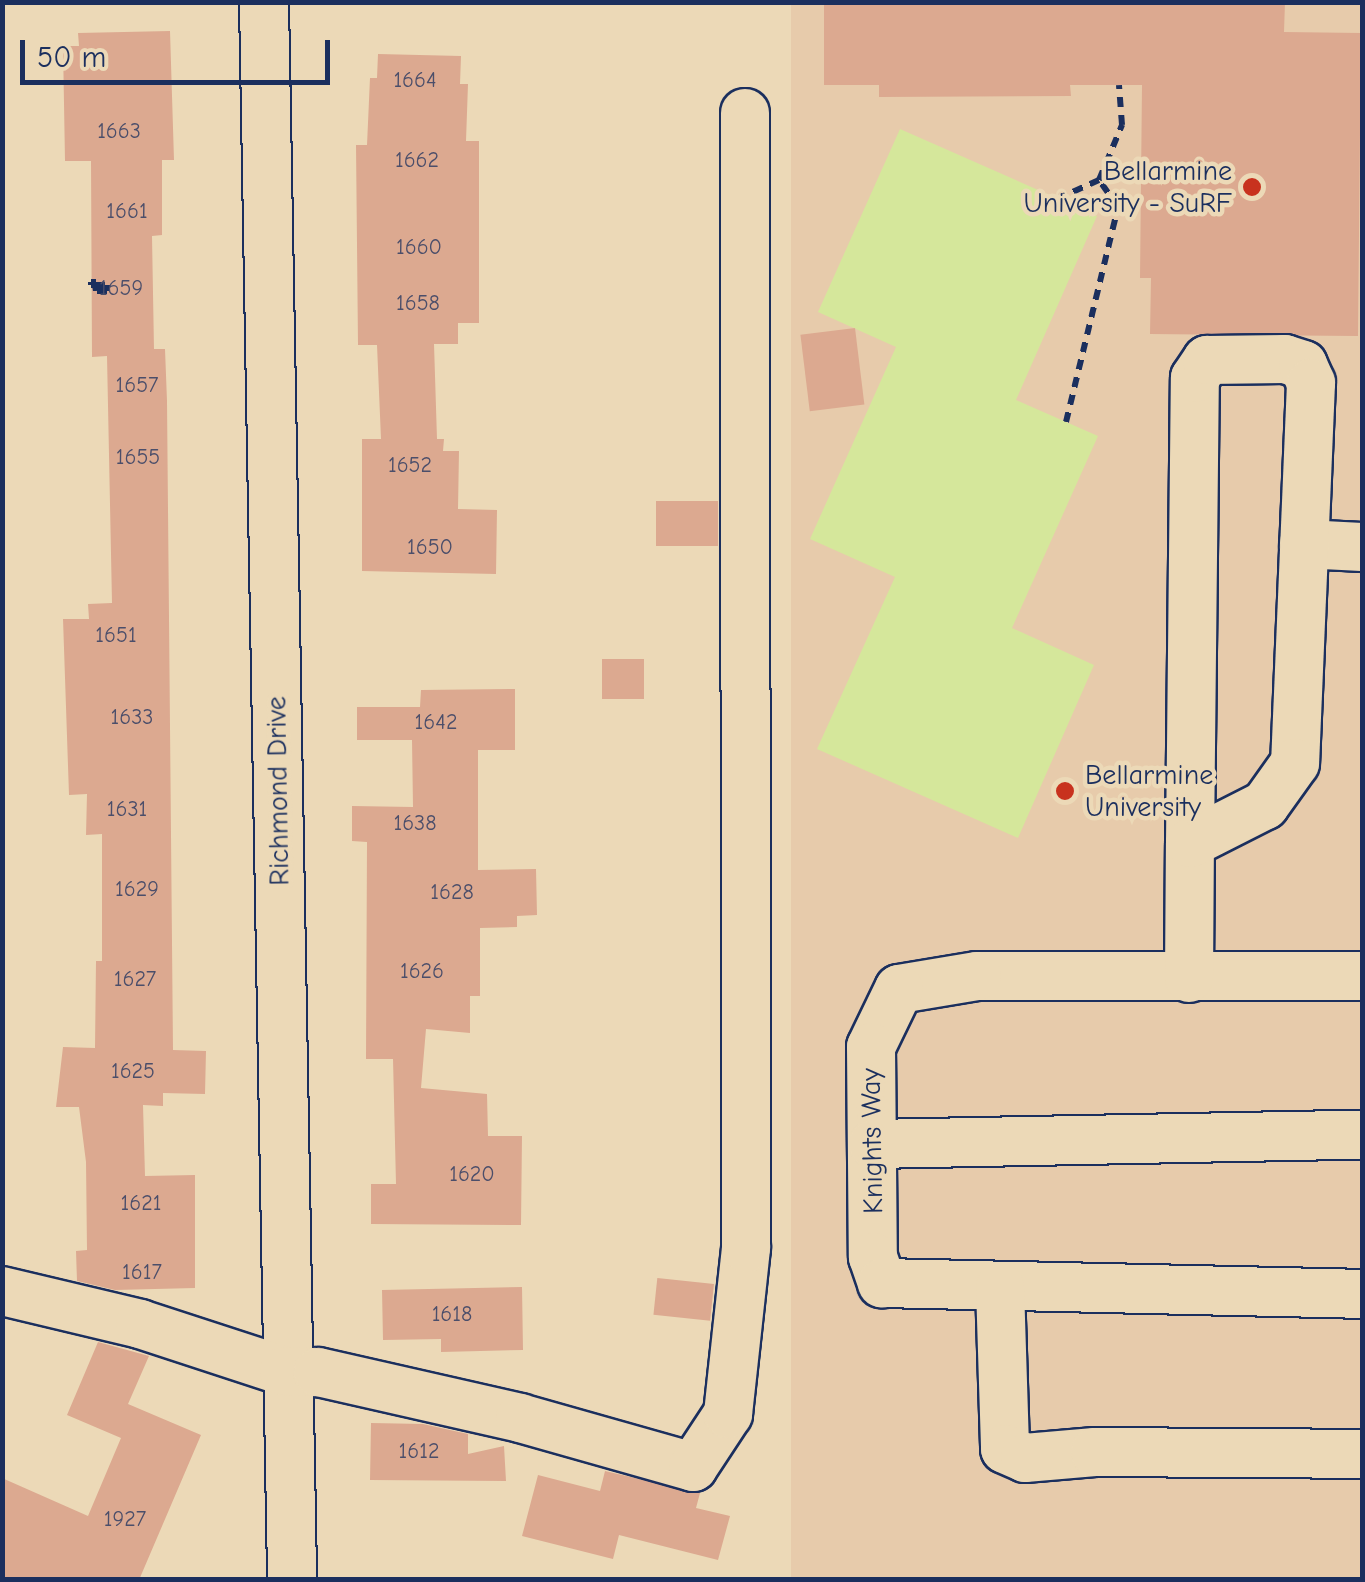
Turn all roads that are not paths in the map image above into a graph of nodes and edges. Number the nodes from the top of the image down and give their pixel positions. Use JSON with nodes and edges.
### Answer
{"nodes":[{"id":1,"x":264,"y":2,"type":"edge"},
{"id":2,"x":745,"y":114,"type":"dead end"},
{"id":3,"x":1304,"y":544,"type":"junction"},
{"id":4,"x":1362,"y":547,"type":"edge"},
{"id":5,"x":1190,"y":842,"type":"junction"},
{"id":6,"x":1362,"y":976,"type":"edge"},
{"id":7,"x":1189,"y":978,"type":"junction"},
{"id":8,"x":1362,"y":1135,"type":"edge"},
{"id":9,"x":873,"y":1144,"type":"junction"},
{"id":10,"x":1000,"y":1287,"type":"junction"},
{"id":11,"x":2,"y":1292,"type":"edge"},
{"id":12,"x":1362,"y":1294,"type":"edge"},
{"id":13,"x":284,"y":1372,"type":"junction"},
{"id":14,"x":1362,"y":1454,"type":"edge"},
{"id":15,"x":292,"y":1580,"type":"edge"}],
"edges":[{"from":1,"to":13,"type":"street","name":"Richmond Drive"},
{"from":2,"to":13,"type":"street"},
{"from":3,"to":4,"type":"street"},
{"from":3,"to":5,"type":"street"},
{"from":3,"to":5,"type":"street"},
{"from":5,"to":7,"type":"street"},
{"from":6,"to":7,"type":"street","name":"Knights Way"},
{"from":7,"to":9,"type":"street","name":"Knights Way"},
{"from":8,"to":9,"type":"street"},
{"from":9,"to":10,"type":"street","name":"Knights Way"},
{"from":10,"to":12,"type":"street","name":"Knights Way"},
{"from":10,"to":14,"type":"street"},
{"from":11,"to":13,"type":"street"},
{"from":13,"to":15,"type":"street","name":"Richmond Drive"}]}
